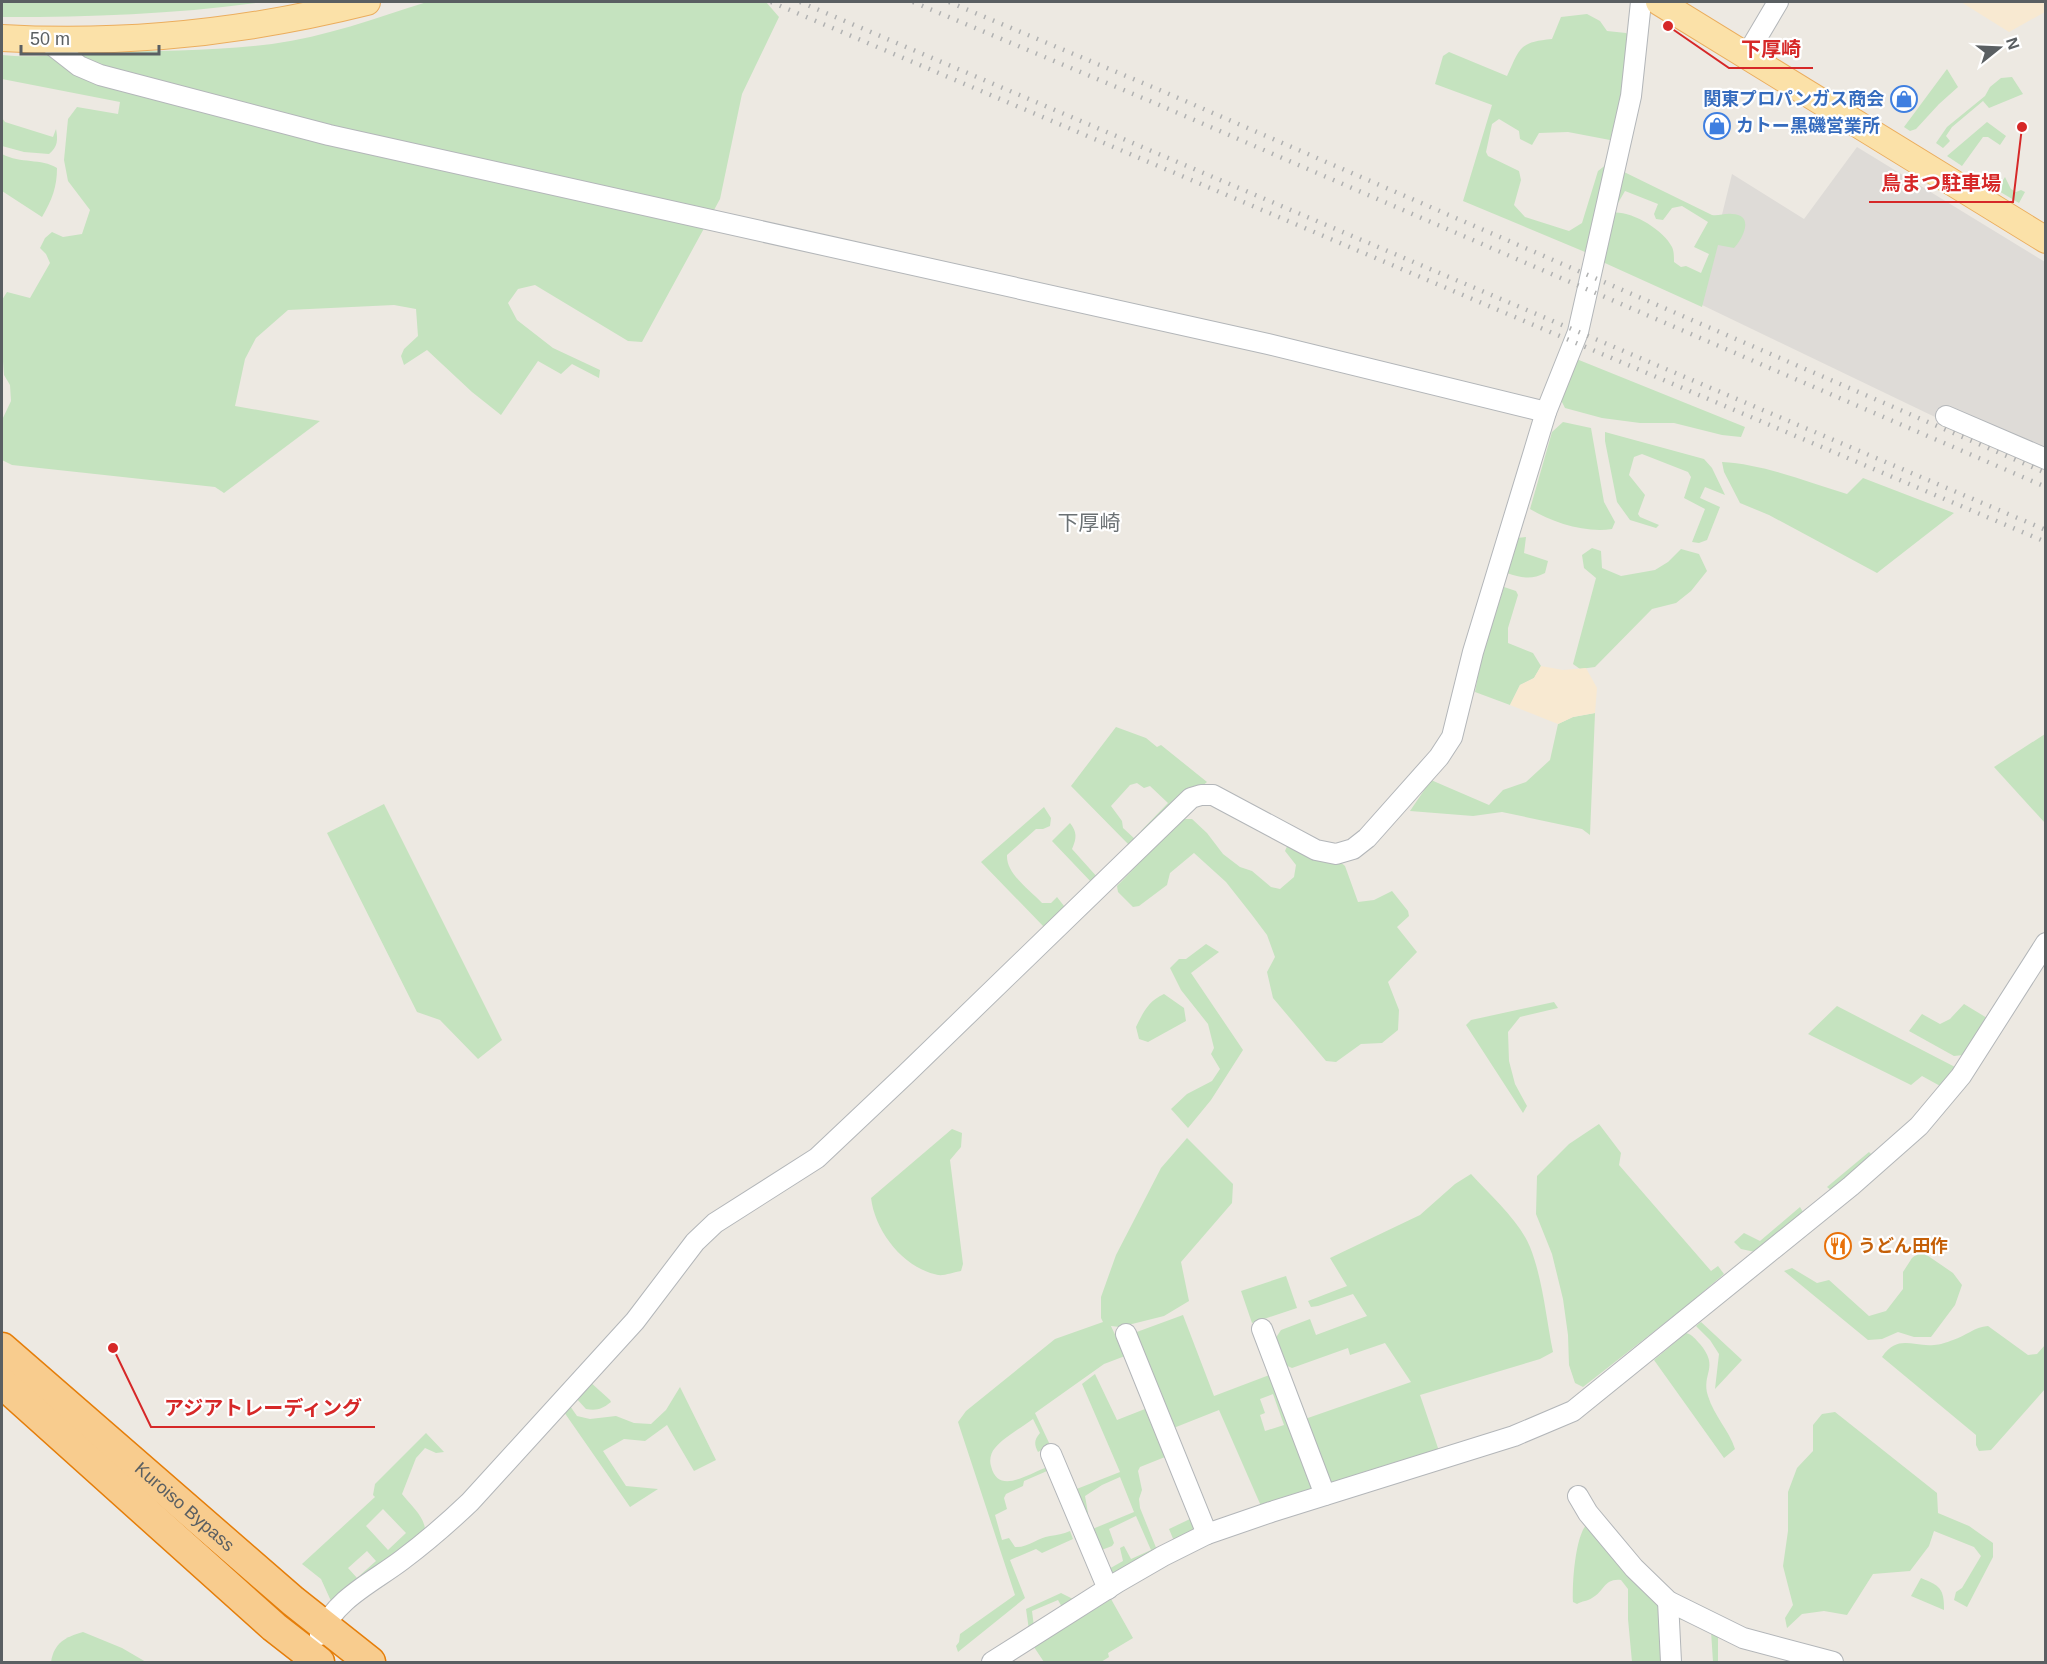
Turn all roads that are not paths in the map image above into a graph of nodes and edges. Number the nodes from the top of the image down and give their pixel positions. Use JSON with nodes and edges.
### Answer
{"nodes":[{"id":1,"x":367,"y":2,"type":"edge"},
{"id":2,"x":1641,"y":2,"type":"edge"},
{"id":3,"x":1659,"y":2,"type":"edge"},
{"id":4,"x":1778,"y":2,"type":"edge"},
{"id":5,"x":2,"y":38,"type":"edge"},
{"id":6,"x":47,"y":41,"type":"junction"},
{"id":7,"x":1746,"y":56,"type":"junction"},
{"id":8,"x":2046,"y":240,"type":"edge"},
{"id":9,"x":1546,"y":412,"type":"junction"},
{"id":10,"x":1946,"y":416,"type":"dead end"},
{"id":11,"x":2046,"y":459,"type":"edge"},
{"id":12,"x":2046,"y":943,"type":"edge"},
{"id":13,"x":1262,"y":1329,"type":"dead end"},
{"id":14,"x":1126,"y":1334,"type":"dead end"},
{"id":15,"x":2,"y":1348,"type":"edge"},
{"id":16,"x":2,"y":1383,"type":"edge"},
{"id":17,"x":1051,"y":1454,"type":"dead end"},
{"id":18,"x":1325,"y":1495,"type":"junction"},
{"id":19,"x":1578,"y":1496,"type":"dead end"},
{"id":20,"x":1208,"y":1534,"type":"junction"},
{"id":21,"x":1108,"y":1589,"type":"junction"},
{"id":22,"x":1668,"y":1601,"type":"junction"},
{"id":23,"x":324,"y":1625,"type":"junction"},
{"id":24,"x":313,"y":1661,"type":"edge"},
{"id":25,"x":370,"y":1662,"type":"edge"},
{"id":26,"x":992,"y":1662,"type":"edge"},
{"id":27,"x":1671,"y":1662,"type":"edge"},
{"id":28,"x":1833,"y":1662,"type":"edge"}],
"edges":[{"from":1,"to":6,"type":"main road"},
{"from":2,"to":9,"type":"street"},
{"from":3,"to":7,"type":"main road"},
{"from":4,"to":7,"type":"street"},
{"from":5,"to":6,"type":"main road"},
{"from":6,"to":9,"type":"street"},
{"from":7,"to":8,"type":"main road"},
{"from":9,"to":23,"type":"street"},
{"from":10,"to":11,"type":"street"},
{"from":12,"to":18,"type":"street"},
{"from":13,"to":18,"type":"street"},
{"from":14,"to":20,"type":"street"},
{"from":15,"to":23,"type":"highway","name":"Kuroiso Bypass"},
{"from":16,"to":24,"type":"highway","name":"Kuroiso Bypass"},
{"from":17,"to":21,"type":"street"},
{"from":18,"to":20,"type":"street"},
{"from":19,"to":22,"type":"street"},
{"from":20,"to":21,"type":"street"},
{"from":21,"to":26,"type":"street"},
{"from":22,"to":27,"type":"street"},
{"from":22,"to":28,"type":"street"},
{"from":23,"to":24,"type":"street"},
{"from":23,"to":25,"type":"highway","name":"Kuroiso Bypass"}]}
